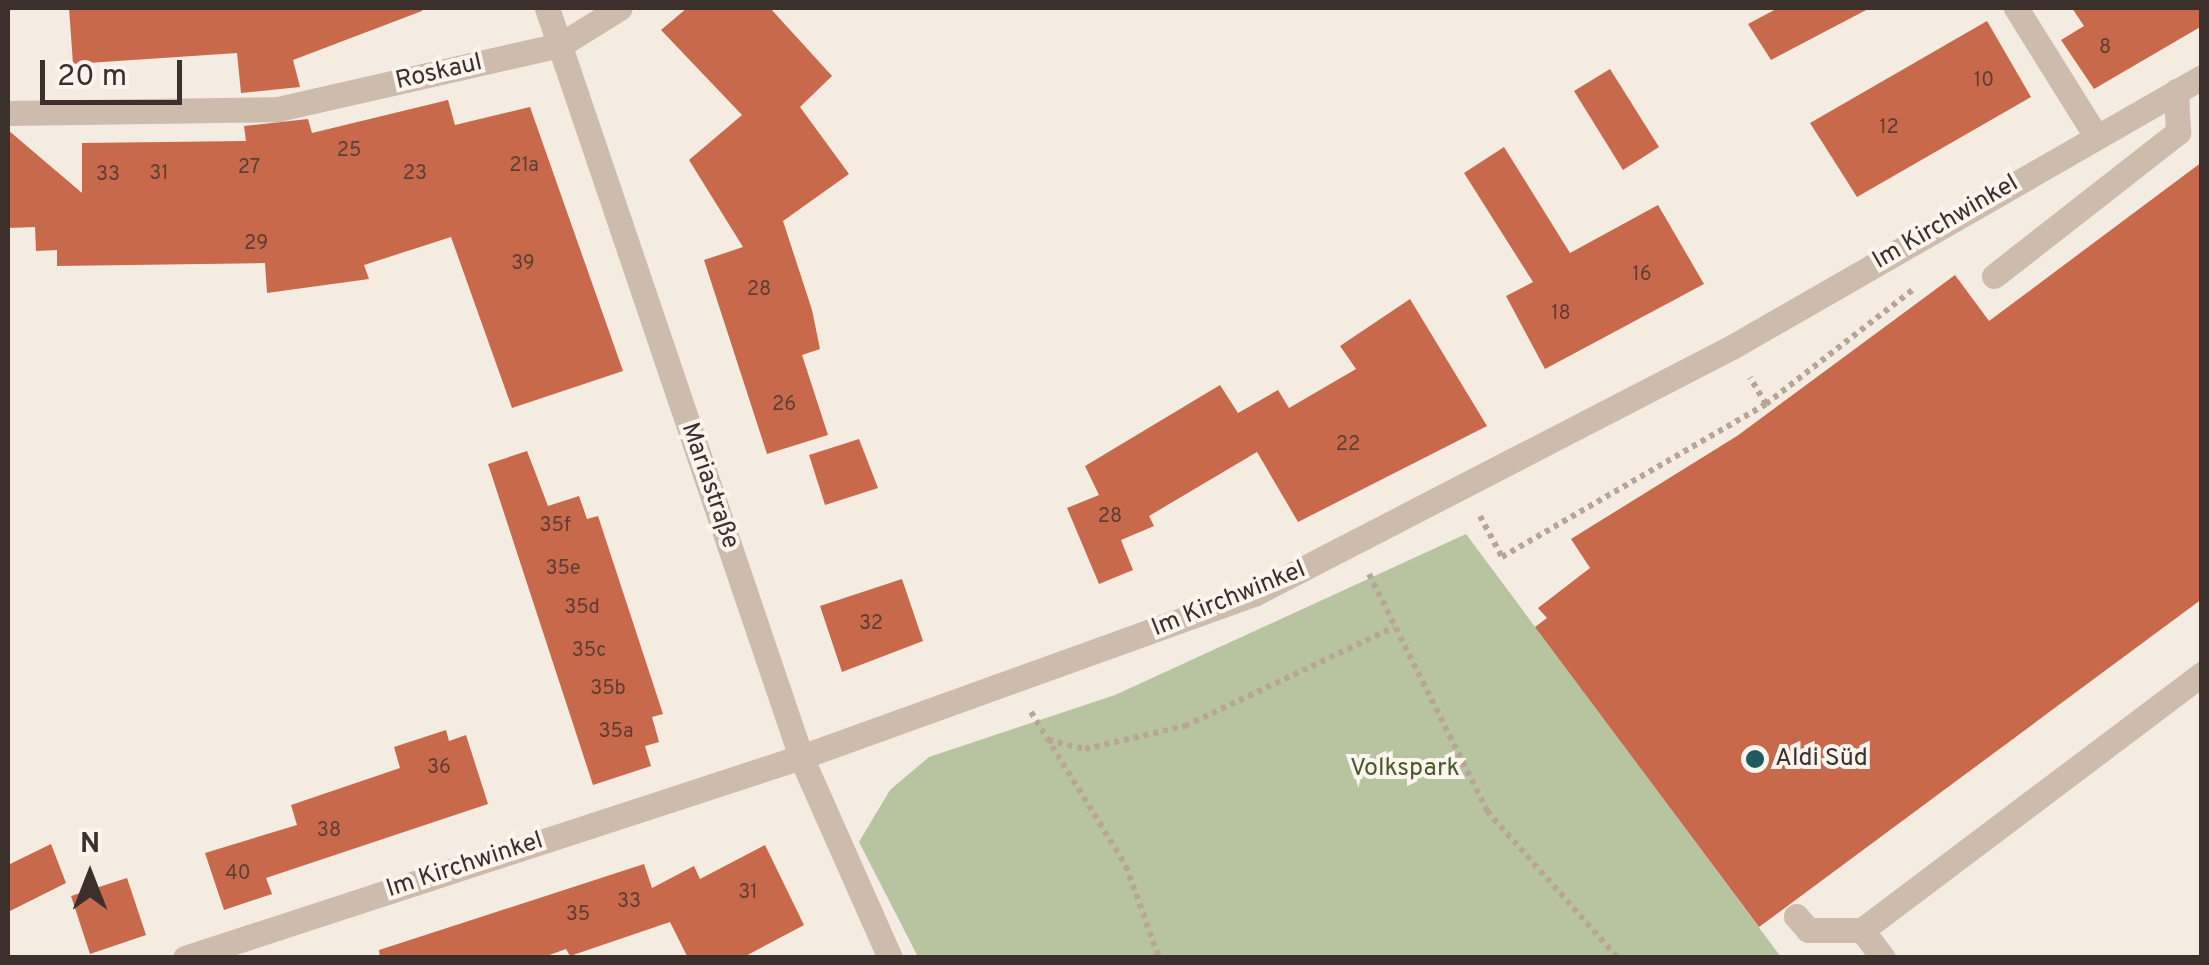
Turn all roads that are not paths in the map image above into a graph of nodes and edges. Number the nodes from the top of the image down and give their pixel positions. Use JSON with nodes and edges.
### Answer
{"nodes":[{"id":1,"x":547,"y":8,"type":"edge"},
{"id":2,"x":620,"y":8,"type":"edge"},
{"id":3,"x":2016,"y":8,"type":"edge"},
{"id":4,"x":560,"y":45,"type":"junction"},
{"id":5,"x":2202,"y":78,"type":"edge"},
{"id":6,"x":2176,"y":91,"type":"junction"},
{"id":7,"x":8,"y":113,"type":"edge"},
{"id":8,"x":2096,"y":136,"type":"junction"},
{"id":9,"x":1994,"y":276,"type":"dead end"},
{"id":10,"x":2202,"y":674,"type":"edge"},
{"id":11,"x":801,"y":757,"type":"junction"},
{"id":12,"x":1796,"y":916,"type":"dead end"},
{"id":13,"x":1862,"y":930,"type":"junction"},
{"id":14,"x":185,"y":958,"type":"edge"},
{"id":15,"x":890,"y":958,"type":"edge"},
{"id":16,"x":1883,"y":958,"type":"edge"}],
"edges":[{"from":1,"to":4,"type":"street","name":"Mariastraße"},
{"from":2,"to":4,"type":"street","name":"Roskaul"},
{"from":3,"to":8,"type":"street"},
{"from":4,"to":7,"type":"street","name":"Roskaul"},
{"from":4,"to":11,"type":"street","name":"Mariastraße"},
{"from":5,"to":6,"type":"street","name":"Im Kirchwinkel"},
{"from":6,"to":8,"type":"street","name":"Im Kirchwinkel"},
{"from":6,"to":9,"type":"street"},
{"from":8,"to":11,"type":"street","name":"Im Kirchwinkel"},
{"from":10,"to":13,"type":"street"},
{"from":11,"to":14,"type":"street","name":"Im Kirchwinkel"},
{"from":11,"to":15,"type":"street","name":"Mariastraße"},
{"from":12,"to":13,"type":"street"},
{"from":13,"to":16,"type":"street"}]}
